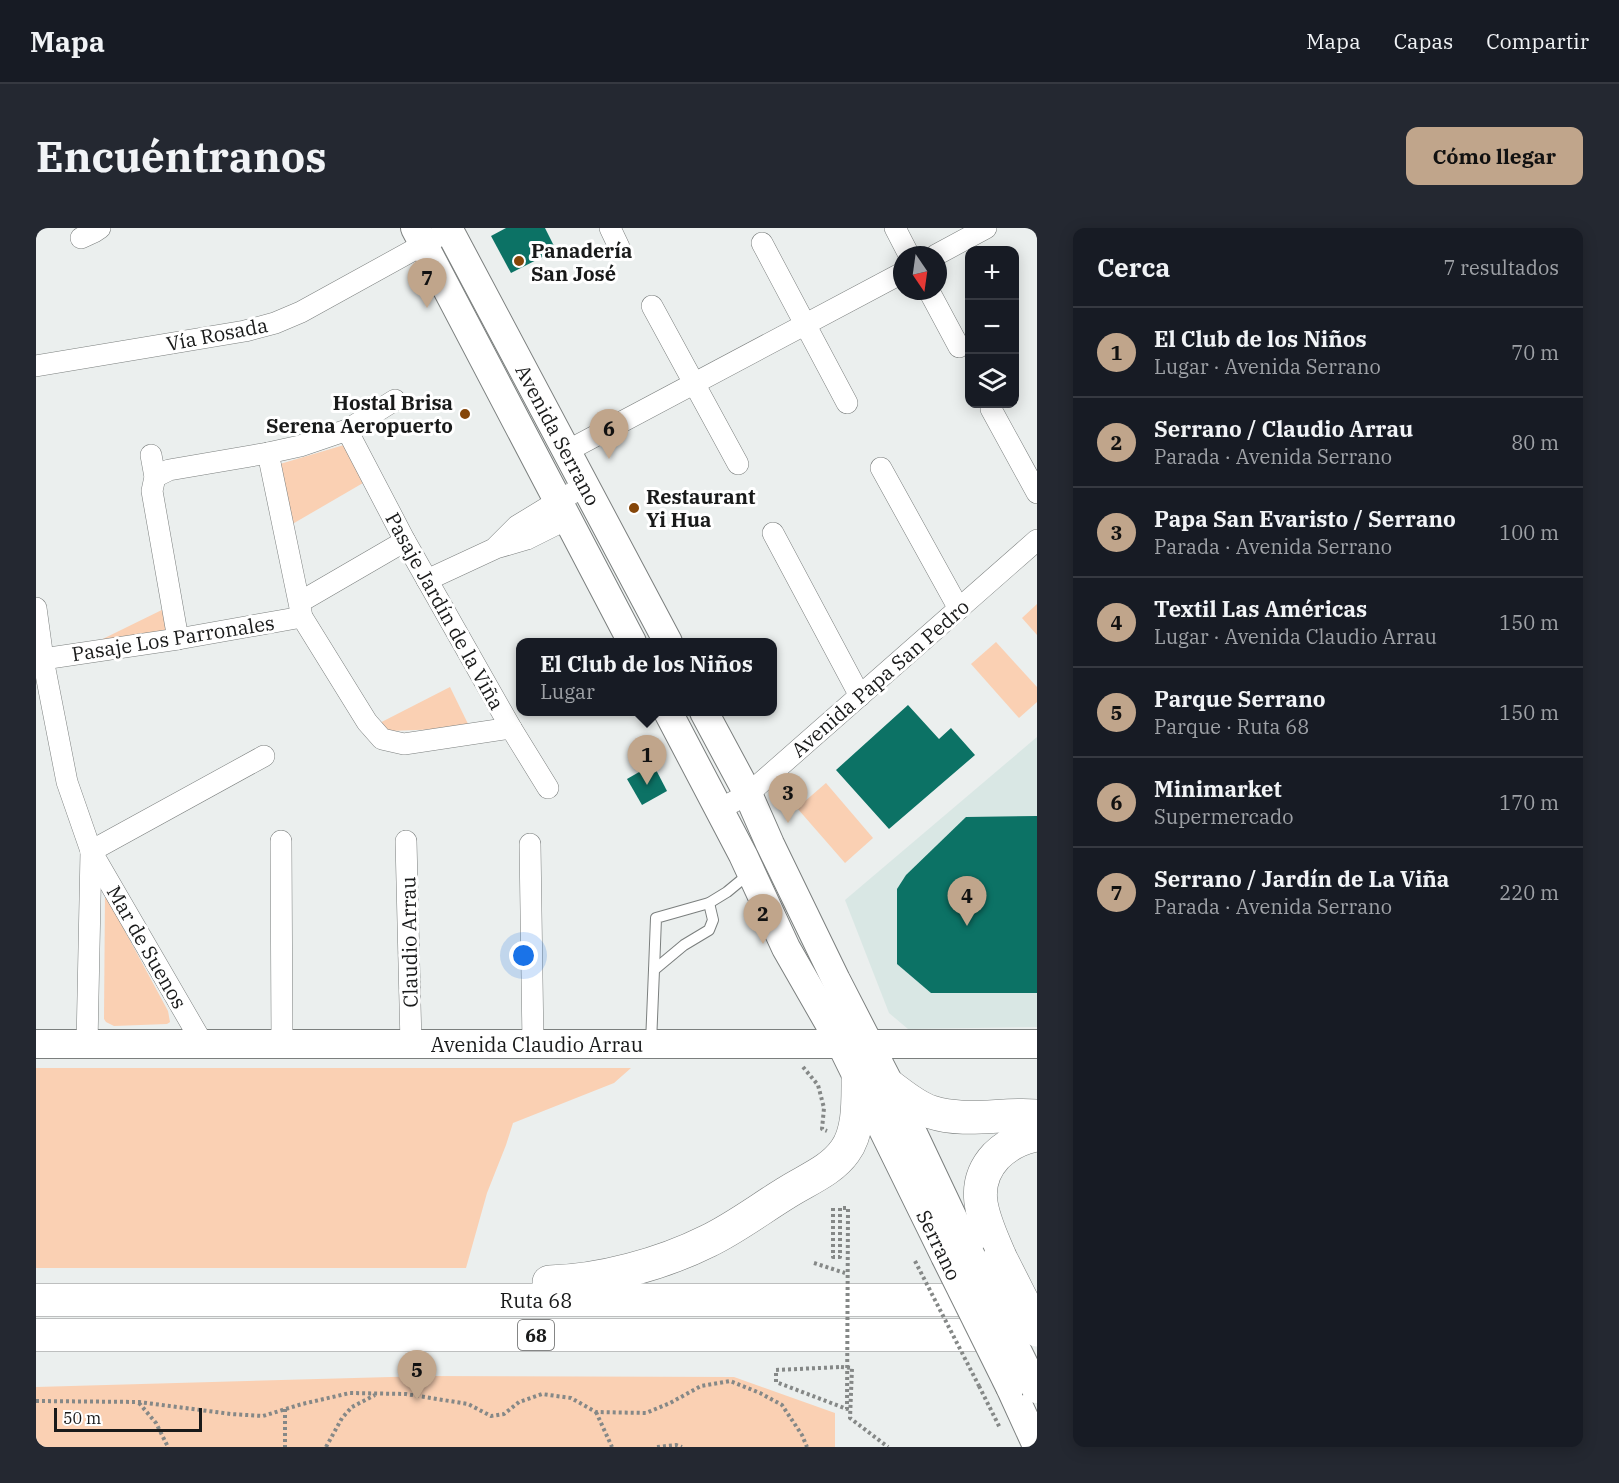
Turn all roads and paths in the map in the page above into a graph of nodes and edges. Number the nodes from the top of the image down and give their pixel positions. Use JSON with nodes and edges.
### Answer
{"nodes":[{"id":1,"x":100,"y":228,"type":"edge"},
{"id":2,"x":895,"y":228,"type":"edge"},
{"id":3,"x":986,"y":228,"type":"edge"},
{"id":4,"x":450,"y":229,"type":"edge"},
{"id":5,"x":419,"y":236,"type":"edge"},
{"id":6,"x":81,"y":238,"type":"dead end"},
{"id":7,"x":762,"y":243,"type":"dead end"},
{"id":8,"x":904,"y":246,"type":"edge"},
{"id":9,"x":947,"y":249,"type":"edge"},
{"id":10,"x":893,"y":278,"type":"edge"},
{"id":11,"x":934,"y":300,"type":"edge"},
{"id":12,"x":652,"y":306,"type":"dead end"},
{"id":13,"x":805,"y":325,"type":"junction"},
{"id":14,"x":959,"y":347,"type":"dead end"},
{"id":15,"x":36,"y":366,"type":"edge"},
{"id":16,"x":694,"y":384,"type":"junction"},
{"id":17,"x":395,"y":400,"type":"dead end"},
{"id":18,"x":847,"y":403,"type":"dead end"},
{"id":19,"x":991,"y":409,"type":"dead end"},
{"id":20,"x":347,"y":430,"type":"junction"},
{"id":21,"x":567,"y":451,"type":"junction"},
{"id":22,"x":268,"y":453,"type":"junction"},
{"id":23,"x":151,"y":455,"type":"dead end"},
{"id":24,"x":738,"y":464,"type":"dead end"},
{"id":25,"x":881,"y":468,"type":"dead end"},
{"id":26,"x":155,"y":477,"type":"junction"},
{"id":27,"x":585,"y":486,"type":"junction"},
{"id":28,"x":1037,"y":492,"type":"edge"},
{"id":29,"x":562,"y":510,"type":"junction"},
{"id":30,"x":773,"y":532,"type":"dead end"},
{"id":31,"x":1037,"y":540,"type":"edge"},
{"id":32,"x":405,"y":541,"type":"junction"},
{"id":33,"x":427,"y":580,"type":"junction"},
{"id":34,"x":36,"y":608,"type":"edge"},
{"id":35,"x":959,"y":609,"type":"junction"},
{"id":36,"x":301,"y":610,"type":"junction"},
{"id":37,"x":630,"y":638,"type":"edge"},
{"id":38,"x":666,"y":638,"type":"edge"},
{"id":39,"x":178,"y":639,"type":"junction"},
{"id":40,"x":44,"y":659,"type":"junction"},
{"id":41,"x":860,"y":696,"type":"junction"},
{"id":42,"x":671,"y":716,"type":"edge"},
{"id":43,"x":707,"y":716,"type":"edge"},
{"id":44,"x":511,"y":728,"type":"junction"},
{"id":45,"x":264,"y":756,"type":"dead end"},
{"id":46,"x":548,"y":788,"type":"dead end"},
{"id":47,"x":748,"y":794,"type":"junction"},
{"id":48,"x":720,"y":809,"type":"junction"},
{"id":49,"x":281,"y":841,"type":"dead end"},
{"id":50,"x":406,"y":841,"type":"dead end"},
{"id":51,"x":530,"y":844,"type":"dead end"},
{"id":52,"x":92,"y":851,"type":"junction"},
{"id":53,"x":751,"y":872,"type":"junction"},
{"id":54,"x":709,"y":903,"type":"junction"},
{"id":55,"x":654,"y":970,"type":"junction"},
{"id":56,"x":36,"y":1044,"type":"edge"},
{"id":57,"x":87,"y":1044,"type":"junction"},
{"id":58,"x":203,"y":1044,"type":"junction"},
{"id":59,"x":282,"y":1044,"type":"junction"},
{"id":60,"x":411,"y":1044,"type":"junction"},
{"id":61,"x":533,"y":1044,"type":"junction"},
{"id":62,"x":651,"y":1044,"type":"junction"},
{"id":63,"x":841,"y":1044,"type":"junction"},
{"id":64,"x":869,"y":1044,"type":"junction"},
{"id":65,"x":1037,"y":1044,"type":"edge"},
{"id":66,"x":858,"y":1080,"type":"junction"},
{"id":67,"x":891,"y":1087,"type":"junction"},
{"id":68,"x":1037,"y":1116,"type":"edge"},
{"id":69,"x":1037,"y":1135,"type":"edge"},
{"id":70,"x":833,"y":1208,"type":"dead end"},
{"id":71,"x":972,"y":1256,"type":"junction"},
{"id":72,"x":915,"y":1261,"type":"dead end"},
{"id":73,"x":814,"y":1263,"type":"dead end"},
{"id":74,"x":847,"y":1274,"type":"junction"},
{"id":75,"x":305,"y":1299,"type":"junction"},
{"id":76,"x":1037,"y":1299,"type":"edge"},
{"id":77,"x":36,"y":1300,"type":"edge"},
{"id":78,"x":1037,"y":1333,"type":"edge"},
{"id":79,"x":36,"y":1335,"type":"edge"},
{"id":80,"x":1028,"y":1389,"type":"edge"},
{"id":81,"x":377,"y":1394,"type":"junction"},
{"id":82,"x":36,"y":1401,"type":"edge"},
{"id":83,"x":139,"y":1402,"type":"junction"},
{"id":84,"x":285,"y":1409,"type":"junction"},
{"id":85,"x":596,"y":1412,"type":"junction"},
{"id":86,"x":1005,"y":1437,"type":"dead end"},
{"id":87,"x":1037,"y":1446,"type":"edge"},
{"id":88,"x":168,"y":1447,"type":"edge"},
{"id":89,"x":285,"y":1447,"type":"edge"},
{"id":90,"x":326,"y":1447,"type":"edge"},
{"id":91,"x":612,"y":1447,"type":"edge"},
{"id":92,"x":657,"y":1447,"type":"edge"},
{"id":93,"x":682,"y":1447,"type":"edge"},
{"id":94,"x":807,"y":1447,"type":"edge"},
{"id":95,"x":888,"y":1447,"type":"edge"}],
"edges":[{"from":1,"to":6,"type":"street"},
{"from":2,"to":8,"type":"street"},
{"from":3,"to":9,"type":"street"},
{"from":4,"to":5,"type":"street","name":"Vía Rosada"},
{"from":4,"to":21,"type":"street","name":"Avenida Serrano"},
{"from":5,"to":15,"type":"street","name":"Vía Rosada"},
{"from":5,"to":29,"type":"street","name":"Avenida Serrano"},
{"from":7,"to":13,"type":"street"},
{"from":10,"to":13,"type":"street"},
{"from":11,"to":14,"type":"street"},
{"from":12,"to":16,"type":"street"},
{"from":13,"to":16,"type":"street"},
{"from":13,"to":18,"type":"street"},
{"from":16,"to":21,"type":"street"},
{"from":16,"to":24,"type":"street"},
{"from":17,"to":20,"type":"street"},
{"from":19,"to":28,"type":"street"},
{"from":20,"to":22,"type":"street"},
{"from":20,"to":32,"type":"street","name":"Pasaje Jardín de la Viña"},
{"from":21,"to":27,"type":"street","name":"Avenida Serrano"},
{"from":22,"to":26,"type":"street"},
{"from":22,"to":36,"type":"street"},
{"from":23,"to":26,"type":"street"},
{"from":25,"to":35,"type":"street"},
{"from":26,"to":39,"type":"street"},
{"from":27,"to":29,"type":"street"},
{"from":27,"to":38,"type":"street","name":"Avenida Serrano"},
{"from":29,"to":33,"type":"street"},
{"from":29,"to":37,"type":"street","name":"Avenida Serrano"},
{"from":30,"to":41,"type":"street"},
{"from":31,"to":35,"type":"street","name":"Avenida Papa San Pedro"},
{"from":32,"to":33,"type":"street","name":"Pasaje Jardín de la Viña"},
{"from":32,"to":36,"type":"street","name":"Pasaje Los Parronales"},
{"from":33,"to":44,"type":"street","name":"Pasaje Jardín de la Viña"},
{"from":34,"to":40,"type":"street","name":"Mar de Suenos"},
{"from":35,"to":41,"type":"street","name":"Avenida Papa San Pedro"},
{"from":36,"to":39,"type":"street","name":"Pasaje Los Parronales"},
{"from":36,"to":44,"type":"street"},
{"from":39,"to":40,"type":"street","name":"Pasaje Los Parronales"},
{"from":40,"to":52,"type":"street","name":"Mar de Suenos"},
{"from":41,"to":47,"type":"street","name":"Avenida Papa San Pedro"},
{"from":42,"to":48,"type":"street"},
{"from":43,"to":47,"type":"street"},
{"from":44,"to":46,"type":"street","name":"Pasaje Jardín de la Viña"},
{"from":45,"to":52,"type":"street"},
{"from":47,"to":48,"type":"street","name":"Avenida Papa San Pedro"},
{"from":47,"to":64,"type":"street"},
{"from":48,"to":53,"type":"street"},
{"from":49,"to":59,"type":"street"},
{"from":50,"to":60,"type":"street","name":"Claudio Arrau"},
{"from":51,"to":61,"type":"street"},
{"from":52,"to":57,"type":"street","name":"Mar de Suenos"},
{"from":52,"to":58,"type":"street","name":"Mar de Suenos"},
{"from":53,"to":54,"type":"lane"},
{"from":53,"to":63,"type":"street"},
{"from":54,"to":55,"type":"lane"},
{"from":54,"to":55,"type":"lane"},
{"from":55,"to":62,"type":"lane"},
{"from":56,"to":57,"type":"street","name":"Avenida Claudio Arrau"},
{"from":57,"to":58,"type":"street","name":"Avenida Claudio Arrau"},
{"from":58,"to":59,"type":"street","name":"Avenida Claudio Arrau"},
{"from":59,"to":60,"type":"street","name":"Avenida Claudio Arrau"},
{"from":60,"to":61,"type":"street","name":"Avenida Claudio Arrau"},
{"from":61,"to":62,"type":"street","name":"Avenida Claudio Arrau"},
{"from":62,"to":63,"type":"street","name":"Avenida Claudio Arrau"},
{"from":63,"to":64,"type":"street","name":"Avenida Claudio Arrau"},
{"from":63,"to":66,"type":"street","name":"Serrano"},
{"from":64,"to":65,"type":"street","name":"Avenida Claudio Arrau"},
{"from":64,"to":67,"type":"street","name":"Serrano"},
{"from":66,"to":71,"type":"street","name":"Serrano"},
{"from":66,"to":75,"type":"highway"},
{"from":67,"to":68,"type":"highway"},
{"from":67,"to":71,"type":"street","name":"Serrano"},
{"from":69,"to":71,"type":"highway"},
{"from":70,"to":74,"type":"path","bridge":true},
{"from":71,"to":78,"type":"highway","bridge":true},
{"from":71,"to":80,"type":"street","name":"Serrano","bridge":true},
{"from":72,"to":86,"type":"path","bridge":true},
{"from":73,"to":74,"type":"path"},
{"from":74,"to":95,"type":"path","bridge":true},
{"from":75,"to":76,"type":"highway","name":"Ruta 68","number":"68"},
{"from":75,"to":77,"type":"highway","name":"Ruta 68","number":"68"},
{"from":78,"to":79,"type":"highway","name":"Ruta 68","number":"68"},
{"from":80,"to":87,"type":"street","name":"Serrano"},
{"from":81,"to":84,"type":"path"},
{"from":81,"to":85,"type":"path"},
{"from":81,"to":90,"type":"path"},
{"from":82,"to":83,"type":"path"},
{"from":83,"to":84,"type":"path"},
{"from":83,"to":88,"type":"path"},
{"from":84,"to":89,"type":"path"},
{"from":85,"to":91,"type":"path"},
{"from":85,"to":94,"type":"path"},
{"from":92,"to":93,"type":"path"}]}
